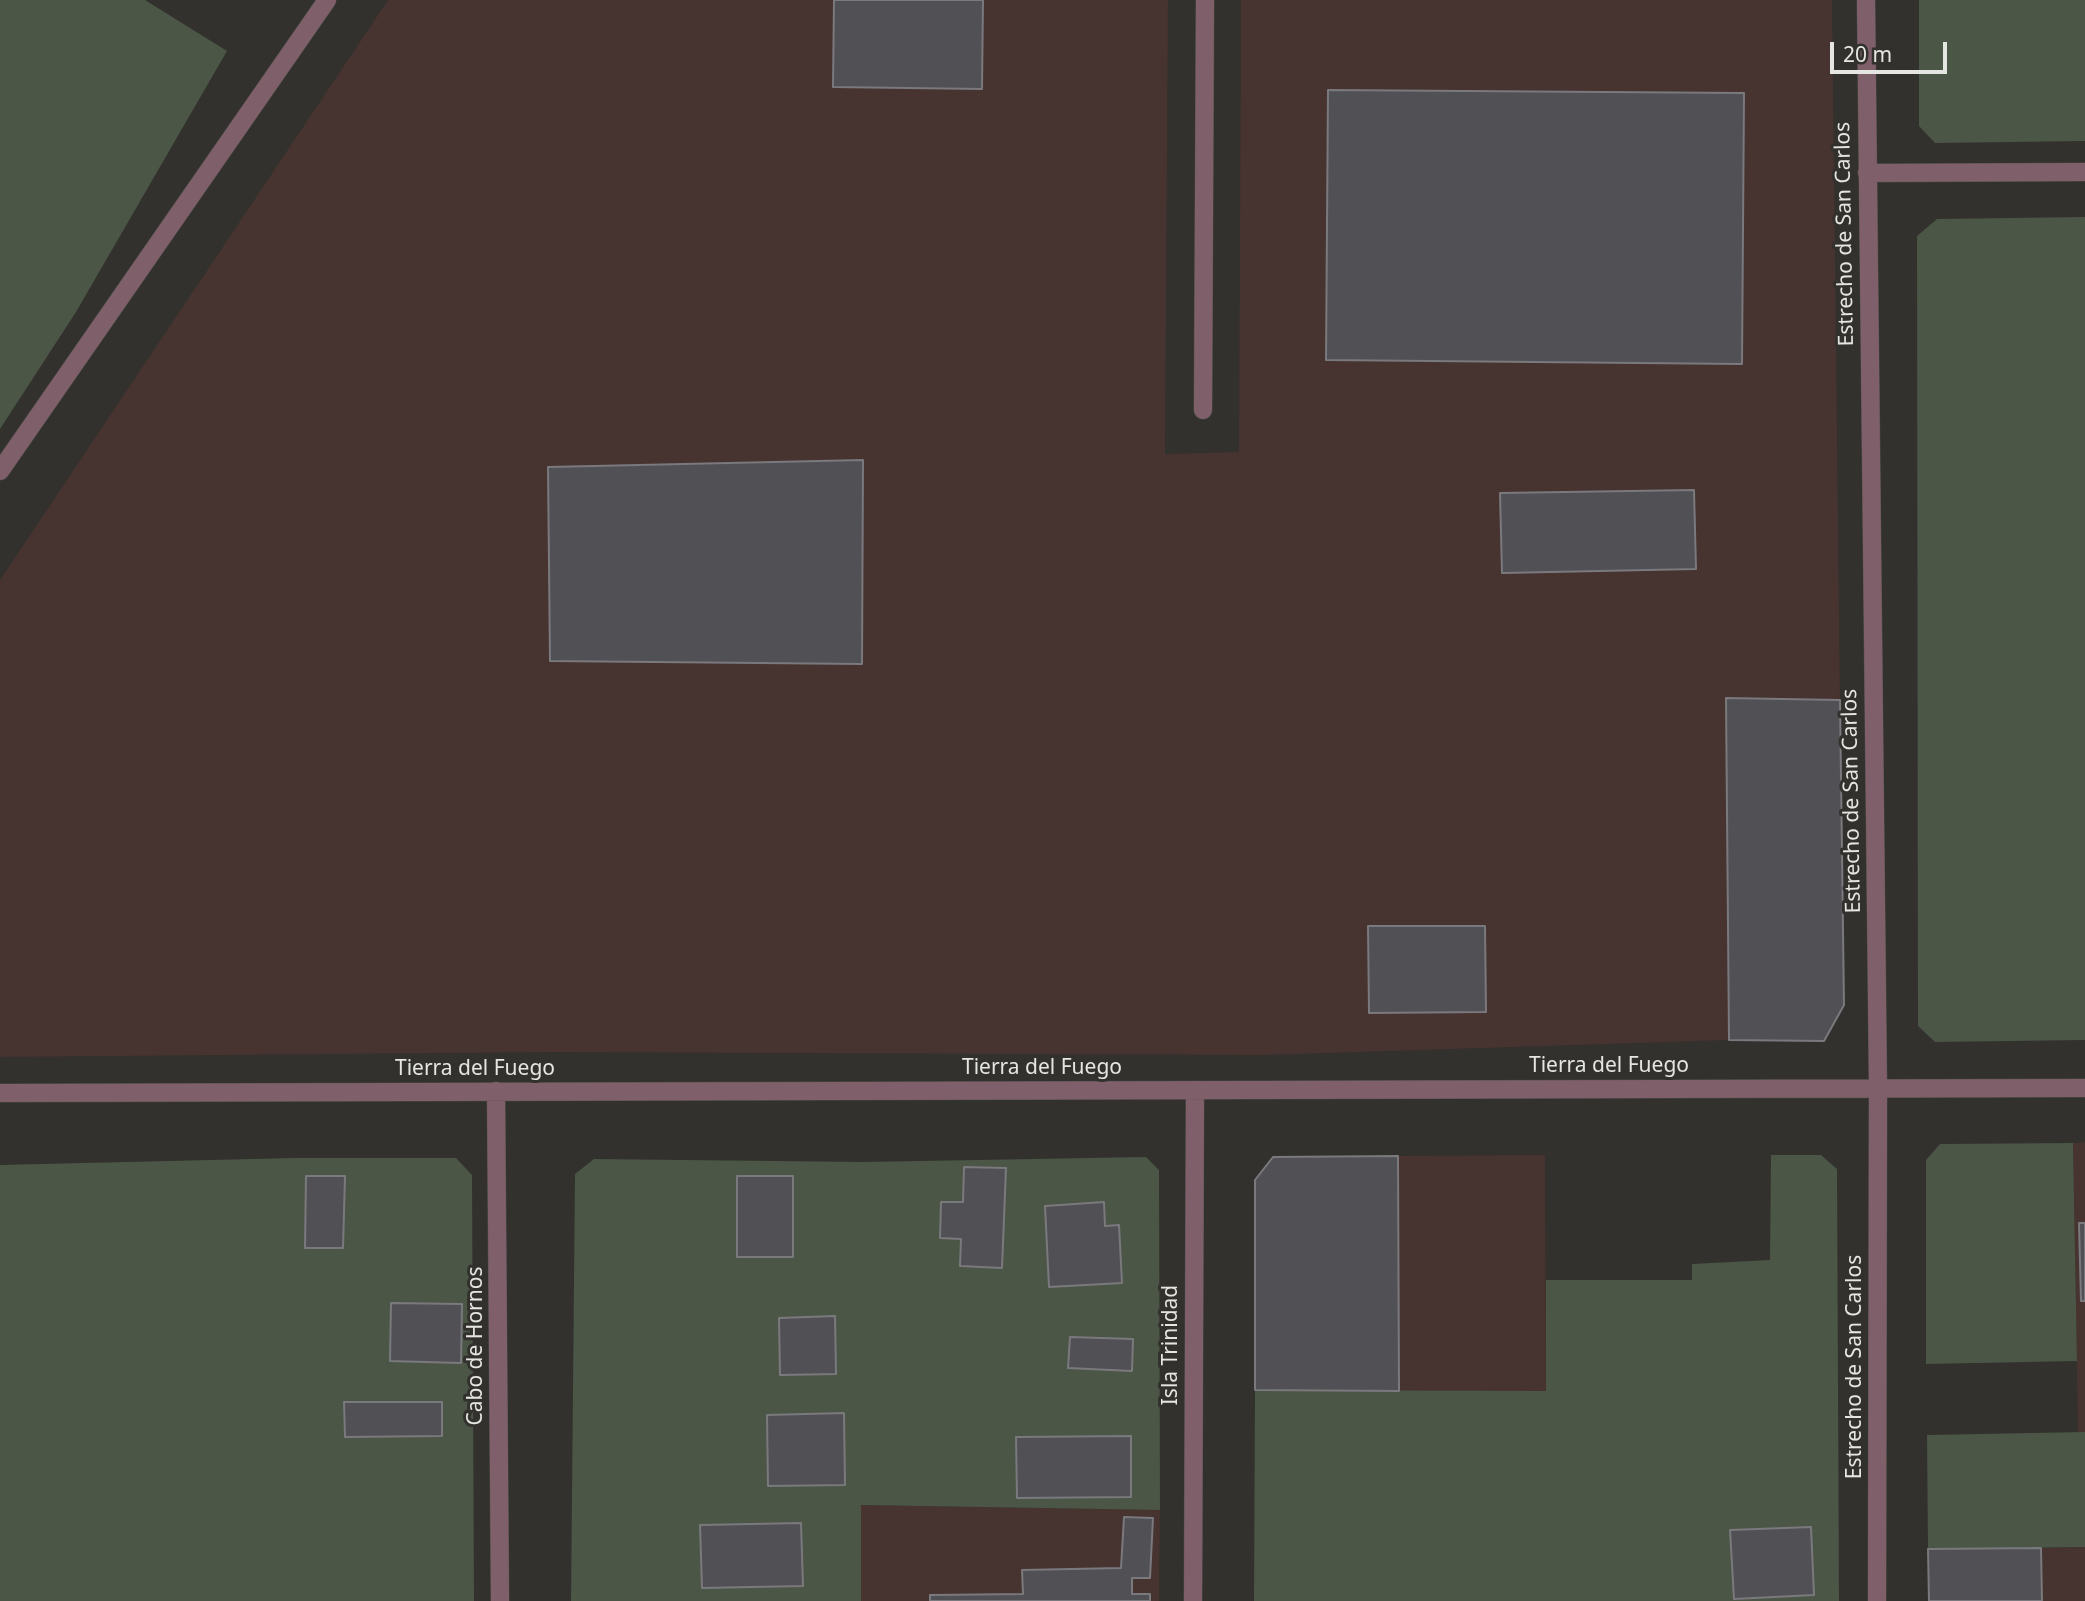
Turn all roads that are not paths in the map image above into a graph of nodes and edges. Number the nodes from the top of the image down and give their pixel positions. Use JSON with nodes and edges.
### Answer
{"nodes":[{"id":1,"x":327,"y":0,"type":"edge"},
{"id":2,"x":1205,"y":0,"type":"edge"},
{"id":3,"x":1866,"y":0,"type":"edge"},
{"id":4,"x":1867,"y":173,"type":"junction"},
{"id":5,"x":2085,"y":173,"type":"edge"},
{"id":6,"x":1203,"y":410,"type":"dead end"},
{"id":7,"x":0,"y":471,"type":"edge"},
{"id":8,"x":1878,"y":1087,"type":"junction"},
{"id":9,"x":2085,"y":1088,"type":"edge"},
{"id":10,"x":1195,"y":1090,"type":"junction"},
{"id":11,"x":496,"y":1091,"type":"junction"},
{"id":12,"x":0,"y":1093,"type":"edge"},
{"id":13,"x":500,"y":1601,"type":"edge"},
{"id":14,"x":1193,"y":1601,"type":"edge"},
{"id":15,"x":1877,"y":1601,"type":"edge"}],
"edges":[{"from":1,"to":7,"type":"street"},
{"from":2,"to":6,"type":"street"},
{"from":3,"to":4,"type":"street","name":"Estrecho de San Carlos"},
{"from":4,"to":5,"type":"street"},
{"from":4,"to":8,"type":"street","name":"Estrecho de San Carlos"},
{"from":8,"to":9,"type":"street","name":"Tierra del Fuego"},
{"from":8,"to":10,"type":"street","name":"Tierra del Fuego"},
{"from":8,"to":15,"type":"street","name":"Estrecho de San Carlos"},
{"from":10,"to":11,"type":"street","name":"Tierra del Fuego"},
{"from":10,"to":14,"type":"street","name":"Isla Trinidad"},
{"from":11,"to":12,"type":"street","name":"Tierra del Fuego"},
{"from":11,"to":13,"type":"street","name":"Cabo de Hornos"}]}
